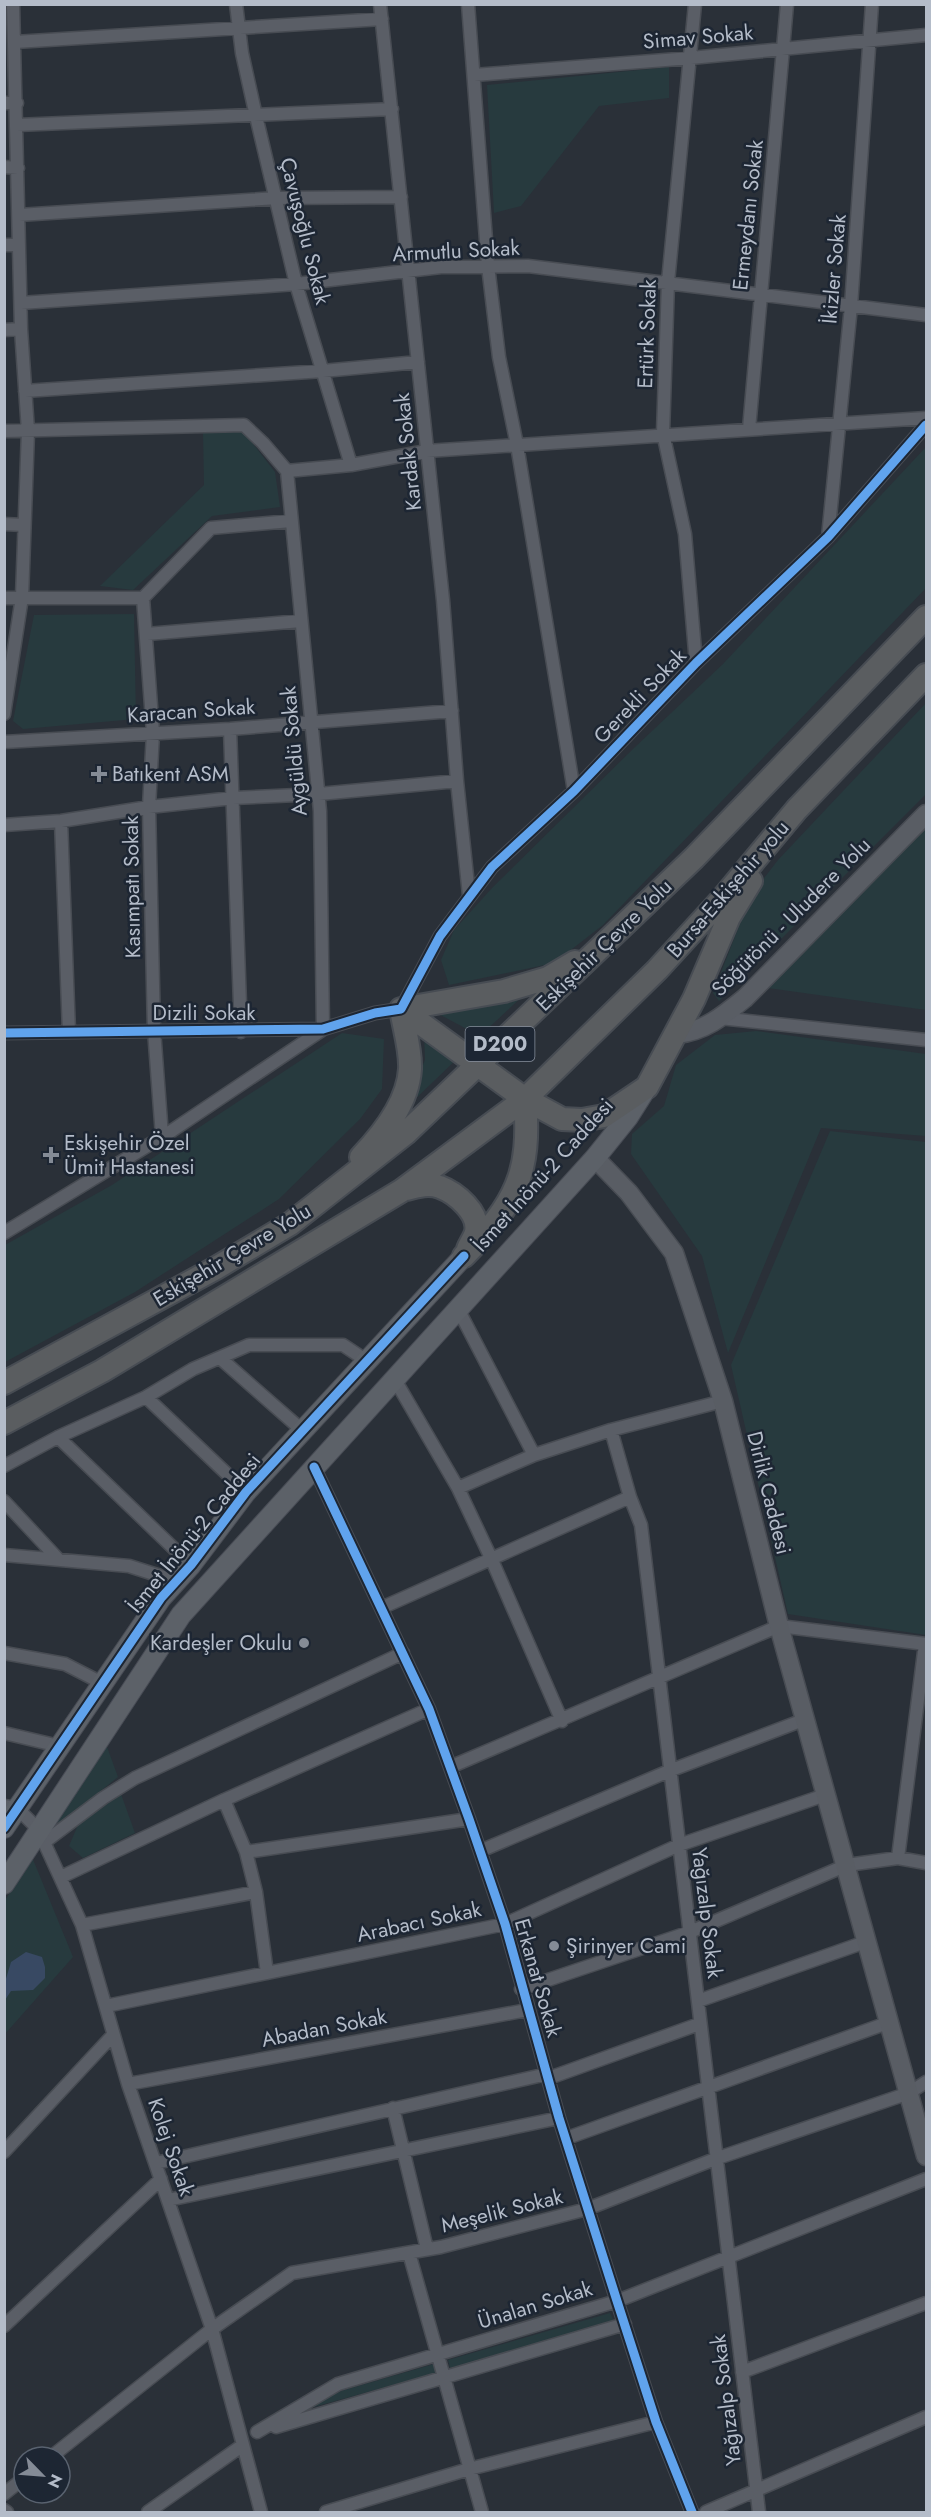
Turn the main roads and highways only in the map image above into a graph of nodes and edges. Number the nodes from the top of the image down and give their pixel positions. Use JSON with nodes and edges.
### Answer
{"nodes":[{"id":1,"x":927,"y":617,"type":"edge"},
{"id":2,"x":927,"y":675,"type":"edge"},
{"id":3,"x":797,"y":809,"type":"junction"},
{"id":4,"x":603,"y":948,"type":"junction"},
{"id":5,"x":401,"y":1009,"type":"junction"},
{"id":6,"x":478,"y":1064,"type":"junction"},
{"id":7,"x":647,"y":1087,"type":"junction"},
{"id":8,"x":525,"y":1099,"type":"junction"},
{"id":9,"x":401,"y":1191,"type":"junction"},
{"id":10,"x":314,"y":1206,"type":"junction"},
{"id":11,"x":464,"y":1256,"type":"junction"},
{"id":12,"x":4,"y":1383,"type":"edge"},
{"id":13,"x":4,"y":1423,"type":"edge"},
{"id":14,"x":11,"y":1807,"type":"edge"},
{"id":15,"x":4,"y":1828,"type":"edge"},
{"id":16,"x":4,"y":1884,"type":"edge"}],
"edges":[{"from":1,"to":4,"type":"highway","name":"Eskişehir Çevre Yolu","number":"D200"},
{"from":2,"to":3,"type":"highway","name":"Bursa-Eskişehir yolu","number":"D200"},
{"from":3,"to":7,"type":"highway"},
{"from":3,"to":8,"type":"highway","name":"Bursa-Eskişehir yolu","number":"D200"},
{"from":4,"to":5,"type":"highway"},
{"from":4,"to":6,"type":"highway","name":"Eskişehir Çevre Yolu","number":"D200"},
{"from":5,"to":6,"type":"highway"},
{"from":5,"to":10,"type":"highway"},
{"from":6,"to":8,"type":"highway"},
{"from":6,"to":10,"type":"highway","name":"Eskişehir Çevre Yolu","number":"D200"},
{"from":7,"to":8,"type":"highway"},
{"from":7,"to":16,"type":"main road","name":"İsmet İnönü-2 Caddesi"},
{"from":8,"to":9,"type":"highway","name":"Eskişehir Çevre Yolu","number":"D200"},
{"from":8,"to":11,"type":"highway"},
{"from":9,"to":11,"type":"highway"},
{"from":9,"to":13,"type":"highway","name":"Eskişehir Çevre Yolu","number":"D200"},
{"from":10,"to":12,"type":"highway","name":"Eskişehir Çevre Yolu","number":"D200"},
{"from":11,"to":14,"type":"main road","name":"İsmet İnönü-2 Caddesi"},
{"from":14,"to":15,"type":"main road","name":"İsmet İnönü-2 Caddesi"}]}
